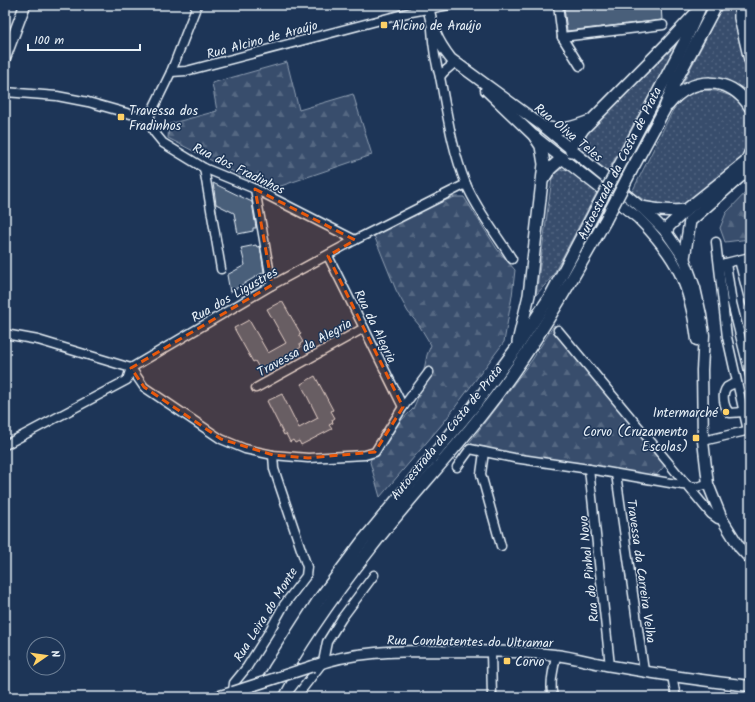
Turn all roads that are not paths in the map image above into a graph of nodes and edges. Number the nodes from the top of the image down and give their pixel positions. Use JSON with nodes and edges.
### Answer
{"nodes":[{"id":1,"x":25,"y":5,"type":"edge"},
{"id":2,"x":197,"y":5,"type":"edge"},
{"id":3,"x":449,"y":5,"type":"edge"},
{"id":4,"x":558,"y":5,"type":"edge"},
{"id":5,"x":716,"y":5,"type":"edge"},
{"id":6,"x":740,"y":5,"type":"edge"},
{"id":7,"x":428,"y":7,"type":"edge"},
{"id":8,"x":699,"y":8,"type":"edge"},
{"id":9,"x":432,"y":24,"type":"junction"},
{"id":10,"x":663,"y":25,"type":"dead end"},
{"id":11,"x":562,"y":37,"type":"junction"},
{"id":12,"x":5,"y":58,"type":"edge"},
{"id":13,"x":452,"y":60,"type":"junction"},
{"id":14,"x":750,"y":60,"type":"edge"},
{"id":15,"x":580,"y":66,"type":"dead end"},
{"id":16,"x":171,"y":72,"type":"junction"},
{"id":17,"x":467,"y":72,"type":"junction"},
{"id":18,"x":439,"y":74,"type":"junction"},
{"id":19,"x":5,"y":92,"type":"edge"},
{"id":20,"x":750,"y":107,"type":"edge"},
{"id":21,"x":664,"y":110,"type":"junction"},
{"id":22,"x":148,"y":119,"type":"junction"},
{"id":23,"x":592,"y":120,"type":"junction"},
{"id":24,"x":544,"y":127,"type":"junction"},
{"id":25,"x":535,"y":136,"type":"junction"},
{"id":26,"x":750,"y":154,"type":"edge"},
{"id":27,"x":569,"y":155,"type":"junction"},
{"id":28,"x":204,"y":168,"type":"junction"},
{"id":29,"x":750,"y":168,"type":"edge"},
{"id":30,"x":542,"y":180,"type":"junction"},
{"id":31,"x":466,"y":184,"type":"junction"},
{"id":32,"x":256,"y":190,"type":"junction"},
{"id":33,"x":641,"y":207,"type":"junction"},
{"id":34,"x":686,"y":210,"type":"junction"},
{"id":35,"x":690,"y":221,"type":"junction"},
{"id":36,"x":650,"y":230,"type":"junction"},
{"id":37,"x":666,"y":232,"type":"junction"},
{"id":38,"x":355,"y":240,"type":"junction"},
{"id":39,"x":716,"y":242,"type":"dead end"},
{"id":40,"x":664,"y":247,"type":"junction"},
{"id":41,"x":328,"y":256,"type":"junction"},
{"id":42,"x":750,"y":257,"type":"edge"},
{"id":43,"x":684,"y":258,"type":"junction"},
{"id":44,"x":512,"y":259,"type":"dead end"},
{"id":45,"x":739,"y":260,"type":"junction"},
{"id":46,"x":722,"y":264,"type":"junction"},
{"id":47,"x":221,"y":269,"type":"dead end"},
{"id":48,"x":272,"y":286,"type":"junction"},
{"id":49,"x":750,"y":303,"type":"edge"},
{"id":50,"x":364,"y":328,"type":"junction"},
{"id":51,"x":558,"y":330,"type":"dead end"},
{"id":52,"x":5,"y":334,"type":"edge"},
{"id":53,"x":515,"y":350,"type":"junction"},
{"id":54,"x":748,"y":360,"type":"edge"},
{"id":55,"x":732,"y":363,"type":"junction"},
{"id":56,"x":131,"y":368,"type":"junction"},
{"id":57,"x":702,"y":370,"type":"junction"},
{"id":58,"x":429,"y":372,"type":"dead end"},
{"id":59,"x":750,"y":375,"type":"edge"},
{"id":60,"x":737,"y":384,"type":"junction"},
{"id":61,"x":256,"y":388,"type":"dead end"},
{"id":62,"x":403,"y":407,"type":"junction"},
{"id":63,"x":744,"y":412,"type":"junction"},
{"id":64,"x":749,"y":431,"type":"edge"},
{"id":65,"x":703,"y":442,"type":"junction"},
{"id":66,"x":5,"y":444,"type":"edge"},
{"id":67,"x":484,"y":452,"type":"junction"},
{"id":68,"x":273,"y":454,"type":"junction"},
{"id":69,"x":457,"y":467,"type":"dead end"},
{"id":70,"x":589,"y":469,"type":"junction"},
{"id":71,"x":616,"y":474,"type":"junction"},
{"id":72,"x":708,"y":484,"type":"junction"},
{"id":73,"x":689,"y":486,"type":"junction"},
{"id":74,"x":722,"y":519,"type":"junction"},
{"id":75,"x":501,"y":546,"type":"dead end"},
{"id":76,"x":750,"y":559,"type":"edge"},
{"id":77,"x":374,"y":575,"type":"dead end"},
{"id":78,"x":491,"y":652,"type":"junction"},
{"id":79,"x":556,"y":655,"type":"junction"},
{"id":80,"x":318,"y":664,"type":"junction"},
{"id":81,"x":610,"y":666,"type":"junction"},
{"id":82,"x":644,"y":671,"type":"junction"},
{"id":83,"x":672,"y":676,"type":"junction"},
{"id":84,"x":750,"y":686,"type":"edge"},
{"id":85,"x":233,"y":692,"type":"junction"},
{"id":86,"x":217,"y":697,"type":"edge"},
{"id":87,"x":259,"y":697,"type":"edge"},
{"id":88,"x":271,"y":697,"type":"edge"},
{"id":89,"x":296,"y":697,"type":"edge"},
{"id":90,"x":492,"y":697,"type":"edge"},
{"id":91,"x":553,"y":697,"type":"edge"},
{"id":92,"x":676,"y":697,"type":"edge"}],
"edges":[{"from":1,"to":12,"type":"main road"},
{"from":2,"to":16,"type":"street"},
{"from":3,"to":7,"type":"street","name":"Rua Alcino de Araújo"},
{"from":4,"to":11,"type":"street"},
{"from":5,"to":21,"type":"highway","name":"Autoestrada da Costa de Prata"},
{"from":6,"to":14,"type":"highway"},
{"from":7,"to":9,"type":"main road","name":"Rua Oliva Teles"},
{"from":7,"to":16,"type":"street","name":"Rua Alcino de Araújo"},
{"from":8,"to":23,"type":"highway"},
{"from":8,"to":53,"type":"highway","name":"Autoestrada da Costa de Prata","bridge":true},
{"from":9,"to":13,"type":"main road","name":"Rua Oliva Teles"},
{"from":9,"to":18,"type":"street","name":"Rua Oliva Teles"},
{"from":10,"to":11,"type":"street"},
{"from":11,"to":15,"type":"street"},
{"from":13,"to":17,"type":"main road","name":"Rua Oliva Teles"},
{"from":13,"to":18,"type":"street"},
{"from":16,"to":22,"type":"street"},
{"from":17,"to":24,"type":"main road","name":"Rua Oliva Teles"},
{"from":17,"to":25,"type":"main road","name":"Rua Oliva Teles"},
{"from":18,"to":31,"type":"street","name":"Rua Oliva Teles"},
{"from":19,"to":22,"type":"street"},
{"from":20,"to":21,"type":"highway"},
{"from":21,"to":88,"type":"highway","name":"Autoestrada da Costa de Prata","bridge":true},
{"from":22,"to":28,"type":"street","name":"Rua dos Fradinhos"},
{"from":23,"to":24,"type":"highway"},
{"from":23,"to":27,"type":"highway"},
{"from":24,"to":27,"type":"main road","name":"Rua Oliva Teles"},
{"from":25,"to":27,"type":"main road","name":"Rua Oliva Teles"},
{"from":25,"to":30,"type":"highway"},
{"from":26,"to":34,"type":"highway"},
{"from":27,"to":30,"type":"highway"},
{"from":27,"to":33,"type":"main road","name":"Rua Oliva Teles"},
{"from":27,"to":36,"type":"main road","name":"Rua Oliva Teles"},
{"from":28,"to":32,"type":"street","name":"Rua dos Fradinhos"},
{"from":28,"to":47,"type":"street"},
{"from":29,"to":35,"type":"highway"},
{"from":30,"to":53,"type":"highway"},
{"from":31,"to":38,"type":"street","name":"Rua dos Ligustres"},
{"from":31,"to":44,"type":"street","name":"Rua Oliva Teles"},
{"from":32,"to":38,"type":"street","name":"Rua dos Fradinhos"},
{"from":32,"to":48,"type":"street"},
{"from":33,"to":34,"type":"highway"},
{"from":33,"to":37,"type":"main road","name":"Rua Oliva Teles"},
{"from":34,"to":37,"type":"highway"},
{"from":35,"to":37,"type":"highway"},
{"from":35,"to":43,"type":"highway"},
{"from":36,"to":37,"type":"main road"},
{"from":36,"to":40,"type":"main road","name":"Rua Oliva Teles"},
{"from":37,"to":40,"type":"main road"},
{"from":37,"to":43,"type":"main road","name":"Rua Oliva Teles"},
{"from":38,"to":41,"type":"street","name":"Rua dos Ligustres"},
{"from":39,"to":46,"type":"street"},
{"from":40,"to":57,"type":"main road","name":"Rua Oliva Teles"},
{"from":41,"to":48,"type":"street","name":"Rua dos Ligustres"},
{"from":41,"to":50,"type":"street","name":"Rua da Alegria"},
{"from":42,"to":45,"type":"street"},
{"from":43,"to":57,"type":"main road","name":"Rua Oliva Teles"},
{"from":45,"to":46,"type":"street"},
{"from":45,"to":49,"type":"street"},
{"from":46,"to":54,"type":"street"},
{"from":46,"to":55,"type":"street"},
{"from":48,"to":56,"type":"street","name":"Rua dos Ligustres"},
{"from":50,"to":61,"type":"street","name":"Travessa da Alegria"},
{"from":50,"to":62,"type":"street","name":"Rua da Alegria"},
{"from":51,"to":73,"type":"street","name":"Rua Oliva Teles"},
{"from":52,"to":56,"type":"street"},
{"from":53,"to":87,"type":"highway","name":"Autoestrada da Costa de Prata"},
{"from":54,"to":55,"type":"street"},
{"from":54,"to":59,"type":"street"},
{"from":55,"to":60,"type":"street"},
{"from":56,"to":66,"type":"street"},
{"from":56,"to":68,"type":"street"},
{"from":57,"to":65,"type":"main road","name":"Rua Oliva Teles"},
{"from":58,"to":62,"type":"street"},
{"from":60,"to":63,"type":"street"},
{"from":60,"to":63,"type":"street"},
{"from":62,"to":68,"type":"street"},
{"from":63,"to":64,"type":"street"},
{"from":64,"to":65,"type":"street"},
{"from":65,"to":72,"type":"main road","name":"Rua Oliva Teles"},
{"from":67,"to":69,"type":"street"},
{"from":67,"to":70,"type":"street"},
{"from":67,"to":75,"type":"street"},
{"from":68,"to":85,"type":"street","name":"Rua Leira do Monte"},
{"from":70,"to":71,"type":"street"},
{"from":70,"to":81,"type":"street","name":"Rua do Pinhal Novo"},
{"from":71,"to":73,"type":"street"},
{"from":71,"to":82,"type":"street","name":"Travessa da Carreira Velha"},
{"from":72,"to":73,"type":"street"},
{"from":72,"to":74,"type":"main road","name":"Rua Oliva Teles"},
{"from":73,"to":74,"type":"street","name":"Rua Oliva Teles"},
{"from":74,"to":76,"type":"main road","name":"Rua Oliva Teles"},
{"from":77,"to":80,"type":"street"},
{"from":78,"to":79,"type":"main road","name":"Rua Combatentes do Ultramar"},
{"from":78,"to":80,"type":"main road","name":"Rua Combatentes do Ultramar"},
{"from":78,"to":90,"type":"street"},
{"from":79,"to":81,"type":"main road","name":"Rua Combatentes do Ultramar"},
{"from":79,"to":91,"type":"street"},
{"from":80,"to":85,"type":"main road","name":"Rua Combatentes do Ultramar","bridge":true},
{"from":80,"to":89,"type":"street"},
{"from":81,"to":82,"type":"main road","name":"Rua Combatentes do Ultramar"},
{"from":82,"to":83,"type":"main road","name":"Rua Combatentes do Ultramar"},
{"from":83,"to":84,"type":"main road","name":"Rua Combatentes do Ultramar"},
{"from":83,"to":92,"type":"street"},
{"from":85,"to":86,"type":"main road","name":"Rua Combatentes do Ultramar"}]}
